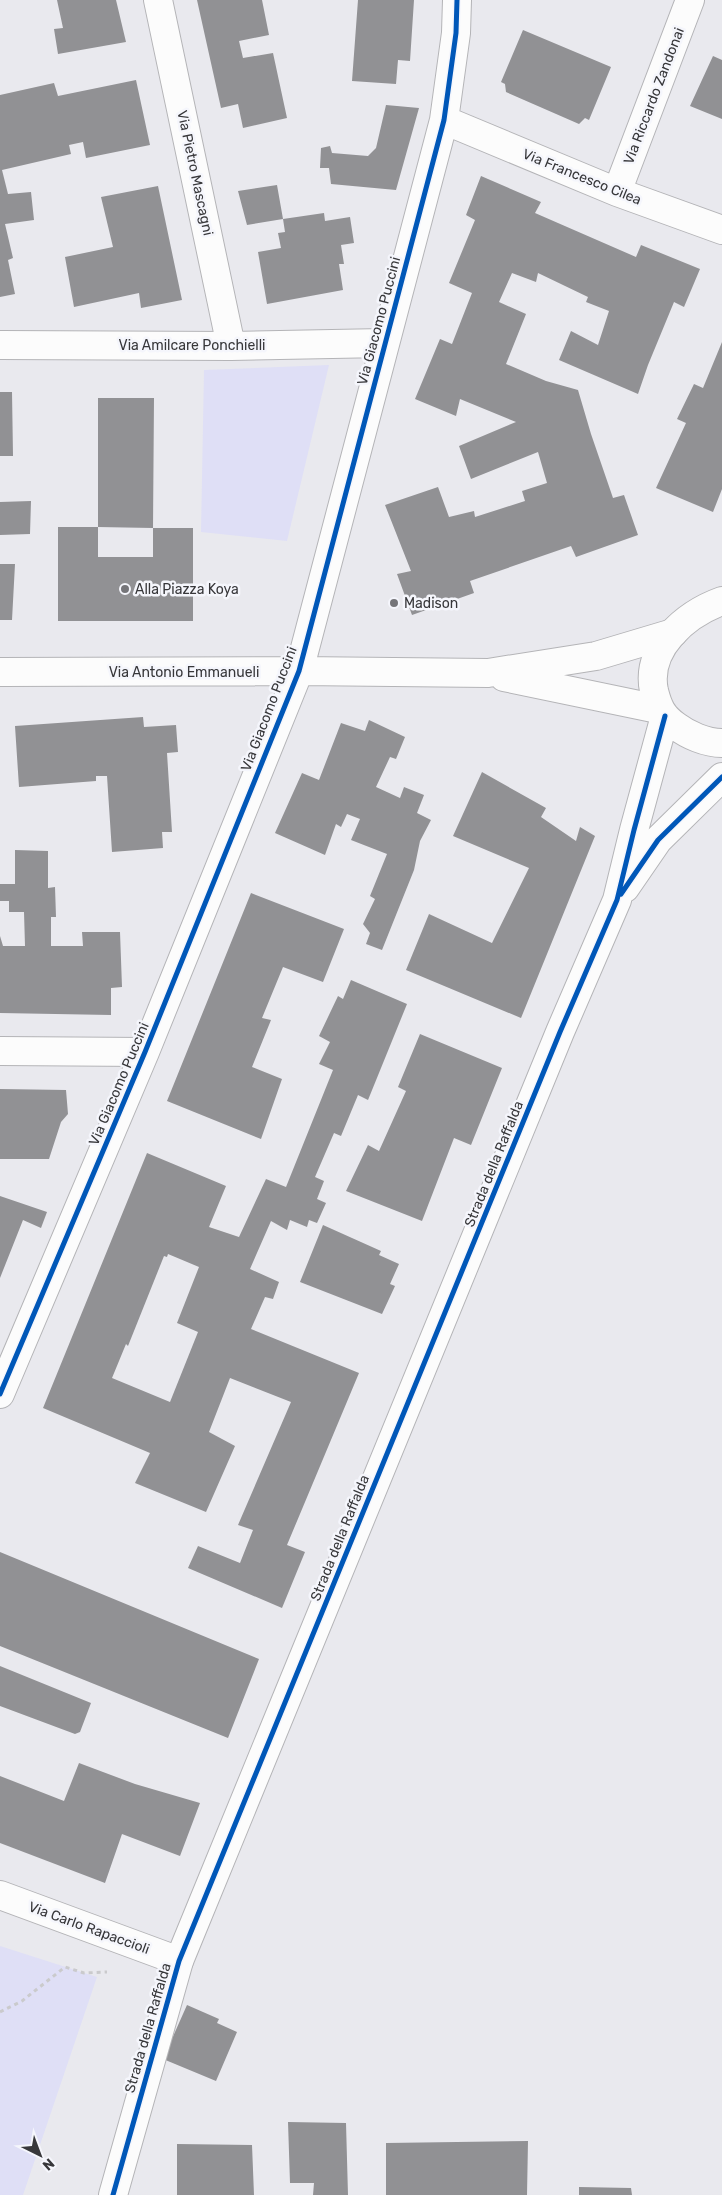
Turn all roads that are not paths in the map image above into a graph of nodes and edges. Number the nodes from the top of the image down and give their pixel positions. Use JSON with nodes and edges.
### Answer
{"nodes":[{"id":1,"x":158,"y":0,"type":"edge"},
{"id":2,"x":457,"y":0,"type":"edge"},
{"id":3,"x":690,"y":0,"type":"edge"},
{"id":4,"x":444,"y":120,"type":"junction"},
{"id":5,"x":617,"y":192,"type":"junction"},
{"id":6,"x":722,"y":230,"type":"edge"},
{"id":7,"x":384,"y":343,"type":"junction"},
{"id":8,"x":0,"y":345,"type":"edge"},
{"id":9,"x":231,"y":346,"type":"junction"},
{"id":10,"x":717,"y":598,"type":"edge"},
{"id":11,"x":674,"y":633,"type":"junction"},
{"id":12,"x":299,"y":671,"type":"junction"},
{"id":13,"x":0,"y":672,"type":"edge"},
{"id":14,"x":488,"y":673,"type":"junction"},
{"id":15,"x":662,"y":713,"type":"junction"},
{"id":16,"x":722,"y":743,"type":"edge"},
{"id":17,"x":722,"y":777,"type":"edge"},
{"id":18,"x":617,"y":900,"type":"junction"},
{"id":19,"x":0,"y":1051,"type":"edge"},
{"id":20,"x":145,"y":1052,"type":"junction"},
{"id":21,"x":0,"y":1394,"type":"edge"},
{"id":22,"x":0,"y":1895,"type":"edge"},
{"id":23,"x":179,"y":1961,"type":"junction"},
{"id":24,"x":113,"y":2195,"type":"edge"}],
"edges":[{"from":1,"to":9,"type":"street","name":"Via Pietro Mascagni"},
{"from":2,"to":4,"type":"street","name":"Via Giacomo Puccini"},
{"from":3,"to":5,"type":"street","name":"Via Riccardo Zandonai"},
{"from":4,"to":5,"type":"street","name":"Via Francesco Cilea"},
{"from":4,"to":7,"type":"street","name":"Via Giacomo Puccini"},
{"from":5,"to":6,"type":"street","name":"Via Francesco Cilea"},
{"from":7,"to":9,"type":"street","name":"Via Amilcare Ponchielli"},
{"from":7,"to":12,"type":"street","name":"Via Giacomo Puccini"},
{"from":8,"to":9,"type":"street","name":"Via Amilcare Ponchielli"},
{"from":10,"to":11,"type":"street","name":"Strada della Raffalda"},
{"from":11,"to":14,"type":"street","name":"Via Antonio Emmanueli"},
{"from":11,"to":15,"type":"street","name":"Strada della Raffalda"},
{"from":12,"to":13,"type":"street","name":"Via Antonio Emmanueli"},
{"from":12,"to":14,"type":"street","name":"Via Antonio Emmanueli"},
{"from":12,"to":20,"type":"street","name":"Via Giacomo Puccini"},
{"from":14,"to":15,"type":"street","name":"Via Antonio Emmanueli"},
{"from":15,"to":16,"type":"street"},
{"from":15,"to":18,"type":"street","name":"Strada della Raffalda"},
{"from":17,"to":18,"type":"street","name":"Strada della Raffalda"},
{"from":18,"to":23,"type":"street","name":"Strada della Raffalda"},
{"from":19,"to":20,"type":"street"},
{"from":20,"to":21,"type":"street","name":"Via Giacomo Puccini"},
{"from":22,"to":23,"type":"street","name":"Via Carlo Rapaccioli"},
{"from":23,"to":24,"type":"street","name":"Strada della Raffalda"}]}
